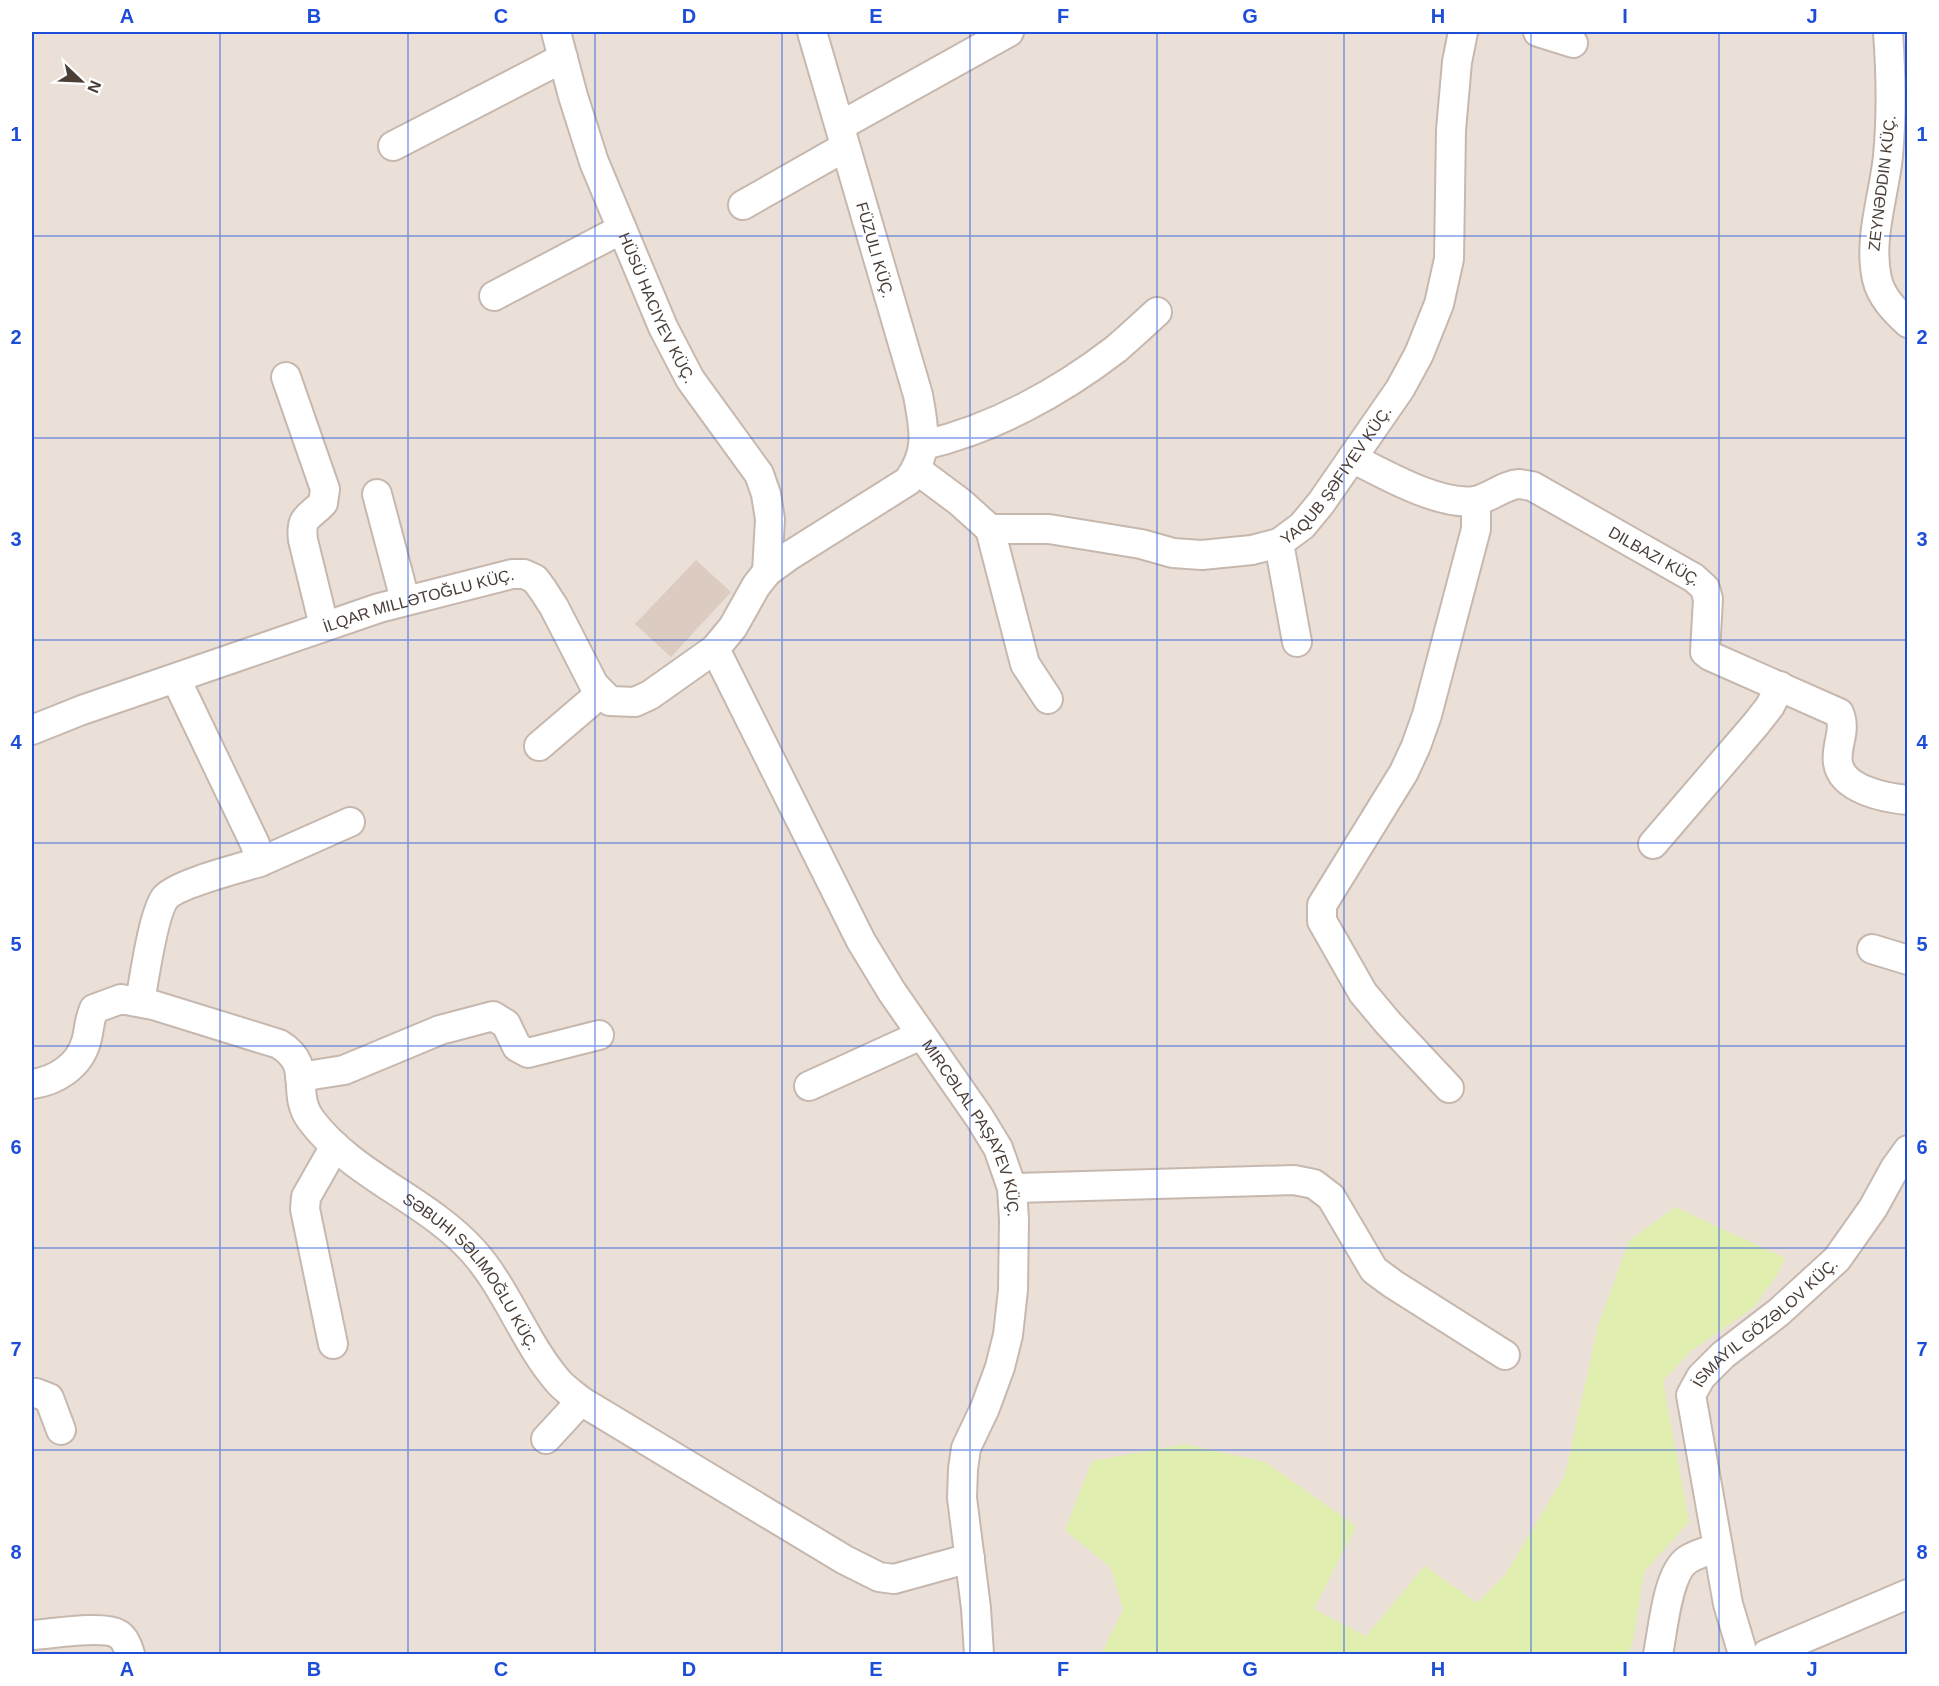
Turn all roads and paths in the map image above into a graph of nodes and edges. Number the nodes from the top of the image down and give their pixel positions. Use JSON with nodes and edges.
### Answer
{"nodes":[{"id":1,"x":812,"y":32,"type":"edge"},
{"id":2,"x":1009,"y":32,"type":"edge"},
{"id":3,"x":1463,"y":32,"type":"edge"},
{"id":4,"x":1538,"y":32,"type":"edge"},
{"id":5,"x":1888,"y":32,"type":"edge"},
{"id":6,"x":1573,"y":44,"type":"dead end"},
{"id":7,"x":559,"y":45,"type":"edge"},
{"id":8,"x":1899,"y":69,"type":"edge"},
{"id":9,"x":842,"y":137,"type":"junction"},
{"id":10,"x":393,"y":146,"type":"dead end"},
{"id":11,"x":743,"y":205,"type":"dead end"},
{"id":12,"x":622,"y":230,"type":"junction"},
{"id":13,"x":494,"y":296,"type":"dead end"},
{"id":14,"x":1157,"y":312,"type":"dead end"},
{"id":15,"x":1908,"y":323,"type":"edge"},
{"id":16,"x":286,"y":377,"type":"dead end"},
{"id":17,"x":920,"y":457,"type":"junction"},
{"id":18,"x":1352,"y":458,"type":"junction"},
{"id":19,"x":376,"y":494,"type":"dead end"},
{"id":20,"x":1476,"y":501,"type":"junction"},
{"id":21,"x":990,"y":529,"type":"junction"},
{"id":22,"x":1279,"y":543,"type":"junction"},
{"id":23,"x":767,"y":572,"type":"junction"},
{"id":24,"x":405,"y":600,"type":"junction"},
{"id":25,"x":324,"y":626,"type":"junction"},
{"id":26,"x":1297,"y":642,"type":"dead end"},
{"id":27,"x":715,"y":649,"type":"junction"},
{"id":28,"x":176,"y":679,"type":"junction"},
{"id":29,"x":1780,"y":686,"type":"junction"},
{"id":30,"x":601,"y":693,"type":"junction"},
{"id":31,"x":1048,"y":699,"type":"dead end"},
{"id":32,"x":32,"y":730,"type":"edge"},
{"id":33,"x":538,"y":746,"type":"dead end"},
{"id":34,"x":1908,"y":800,"type":"edge"},
{"id":35,"x":350,"y":822,"type":"dead end"},
{"id":36,"x":1653,"y":844,"type":"dead end"},
{"id":37,"x":260,"y":862,"type":"junction"},
{"id":38,"x":1872,"y":949,"type":"dead end"},
{"id":39,"x":1908,"y":960,"type":"edge"},
{"id":40,"x":140,"y":1002,"type":"junction"},
{"id":41,"x":599,"y":1035,"type":"dead end"},
{"id":42,"x":921,"y":1035,"type":"junction"},
{"id":43,"x":300,"y":1077,"type":"junction"},
{"id":44,"x":32,"y":1084,"type":"edge"},
{"id":45,"x":809,"y":1086,"type":"dead end"},
{"id":46,"x":1449,"y":1088,"type":"dead end"},
{"id":47,"x":335,"y":1146,"type":"junction"},
{"id":48,"x":1908,"y":1150,"type":"edge"},
{"id":49,"x":1012,"y":1188,"type":"junction"},
{"id":50,"x":333,"y":1344,"type":"dead end"},
{"id":51,"x":1505,"y":1355,"type":"dead end"},
{"id":52,"x":32,"y":1393,"type":"edge"},
{"id":53,"x":581,"y":1401,"type":"junction"},
{"id":54,"x":62,"y":1430,"type":"dead end"},
{"id":55,"x":546,"y":1439,"type":"dead end"},
{"id":56,"x":1718,"y":1548,"type":"junction"},
{"id":57,"x":970,"y":1558,"type":"junction"},
{"id":58,"x":1908,"y":1594,"type":"edge"},
{"id":59,"x":32,"y":1635,"type":"edge"},
{"id":60,"x":130,"y":1654,"type":"edge"},
{"id":61,"x":979,"y":1654,"type":"edge"},
{"id":62,"x":1658,"y":1654,"type":"edge"},
{"id":63,"x":1743,"y":1654,"type":"edge"},
{"id":64,"x":1767,"y":1654,"type":"edge"}],
"edges":[{"from":1,"to":9,"type":"street","name":"FÜZULI KÜÇ."},
{"from":2,"to":9,"type":"street"},
{"from":3,"to":18,"type":"street","name":"YAQUB ŞƏFIYEV KÜÇ."},
{"from":4,"to":6,"type":"street"},
{"from":5,"to":8,"type":"street","name":"ZEYNƏDDIN KÜÇ."},
{"from":7,"to":10,"type":"street"},
{"from":7,"to":12,"type":"street"},
{"from":8,"to":15,"type":"street","name":"ZEYNƏDDIN KÜÇ."},
{"from":9,"to":11,"type":"street"},
{"from":9,"to":17,"type":"street","name":"FÜZULI KÜÇ."},
{"from":12,"to":13,"type":"street"},
{"from":12,"to":23,"type":"street"},
{"from":14,"to":17,"type":"street"},
{"from":16,"to":25,"type":"street"},
{"from":17,"to":21,"type":"street"},
{"from":17,"to":23,"type":"street"},
{"from":18,"to":20,"type":"street","name":"DILBAZI KÜÇ."},
{"from":18,"to":22,"type":"street","name":"YAQUB ŞƏFIYEV KÜÇ."},
{"from":19,"to":24,"type":"street"},
{"from":20,"to":29,"type":"street","name":"DILBAZI KÜÇ."},
{"from":20,"to":46,"type":"street"},
{"from":21,"to":22,"type":"street","name":"YAQUB ŞƏFIYEV KÜÇ."},
{"from":21,"to":31,"type":"street"},
{"from":22,"to":26,"type":"street"},
{"from":23,"to":27,"type":"street"},
{"from":24,"to":25,"type":"street","name":"İLQAR MILLƏTOĞLU KÜÇ."},
{"from":24,"to":30,"type":"street","name":"İLQAR MILLƏTOĞLU KÜÇ."},
{"from":25,"to":28,"type":"street","name":"İLQAR MILLƏTOĞLU KÜÇ."},
{"from":27,"to":30,"type":"street"},
{"from":27,"to":42,"type":"street","name":"MIRCƏLAL PAŞAYEV KÜÇ."},
{"from":28,"to":32,"type":"street","name":"İLQAR MILLƏTOĞLU KÜÇ."},
{"from":28,"to":37,"type":"street"},
{"from":29,"to":34,"type":"street","name":"DILBAZI KÜÇ."},
{"from":29,"to":36,"type":"street"},
{"from":30,"to":33,"type":"street"},
{"from":35,"to":37,"type":"street"},
{"from":37,"to":40,"type":"street"},
{"from":38,"to":39,"type":"street"},
{"from":40,"to":43,"type":"street","name":"SƏBUHI SƏLIMOĞLU KÜÇ."},
{"from":40,"to":44,"type":"street","name":"SƏBUHI SƏLIMOĞLU KÜÇ."},
{"from":41,"to":43,"type":"street"},
{"from":42,"to":45,"type":"street"},
{"from":42,"to":49,"type":"street","name":"MIRCƏLAL PAŞAYEV KÜÇ."},
{"from":43,"to":47,"type":"street","name":"SƏBUHI SƏLIMOĞLU KÜÇ."},
{"from":47,"to":50,"type":"street"},
{"from":47,"to":53,"type":"street","name":"SƏBUHI SƏLIMOĞLU KÜÇ."},
{"from":48,"to":56,"type":"street","name":"İSMAYIL GÖZƏLOV KÜÇ."},
{"from":49,"to":51,"type":"street"},
{"from":49,"to":57,"type":"street","name":"MIRCƏLAL PAŞAYEV KÜÇ."},
{"from":52,"to":54,"type":"street"},
{"from":53,"to":55,"type":"street"},
{"from":53,"to":57,"type":"street","name":"SƏBUHI SƏLIMOĞLU KÜÇ."},
{"from":56,"to":62,"type":"street"},
{"from":56,"to":63,"type":"street","name":"İSMAYIL GÖZƏLOV KÜÇ."},
{"from":57,"to":61,"type":"street","name":"MIRCƏLAL PAŞAYEV KÜÇ."},
{"from":58,"to":64,"type":"street"},
{"from":59,"to":60,"type":"street"}]}
